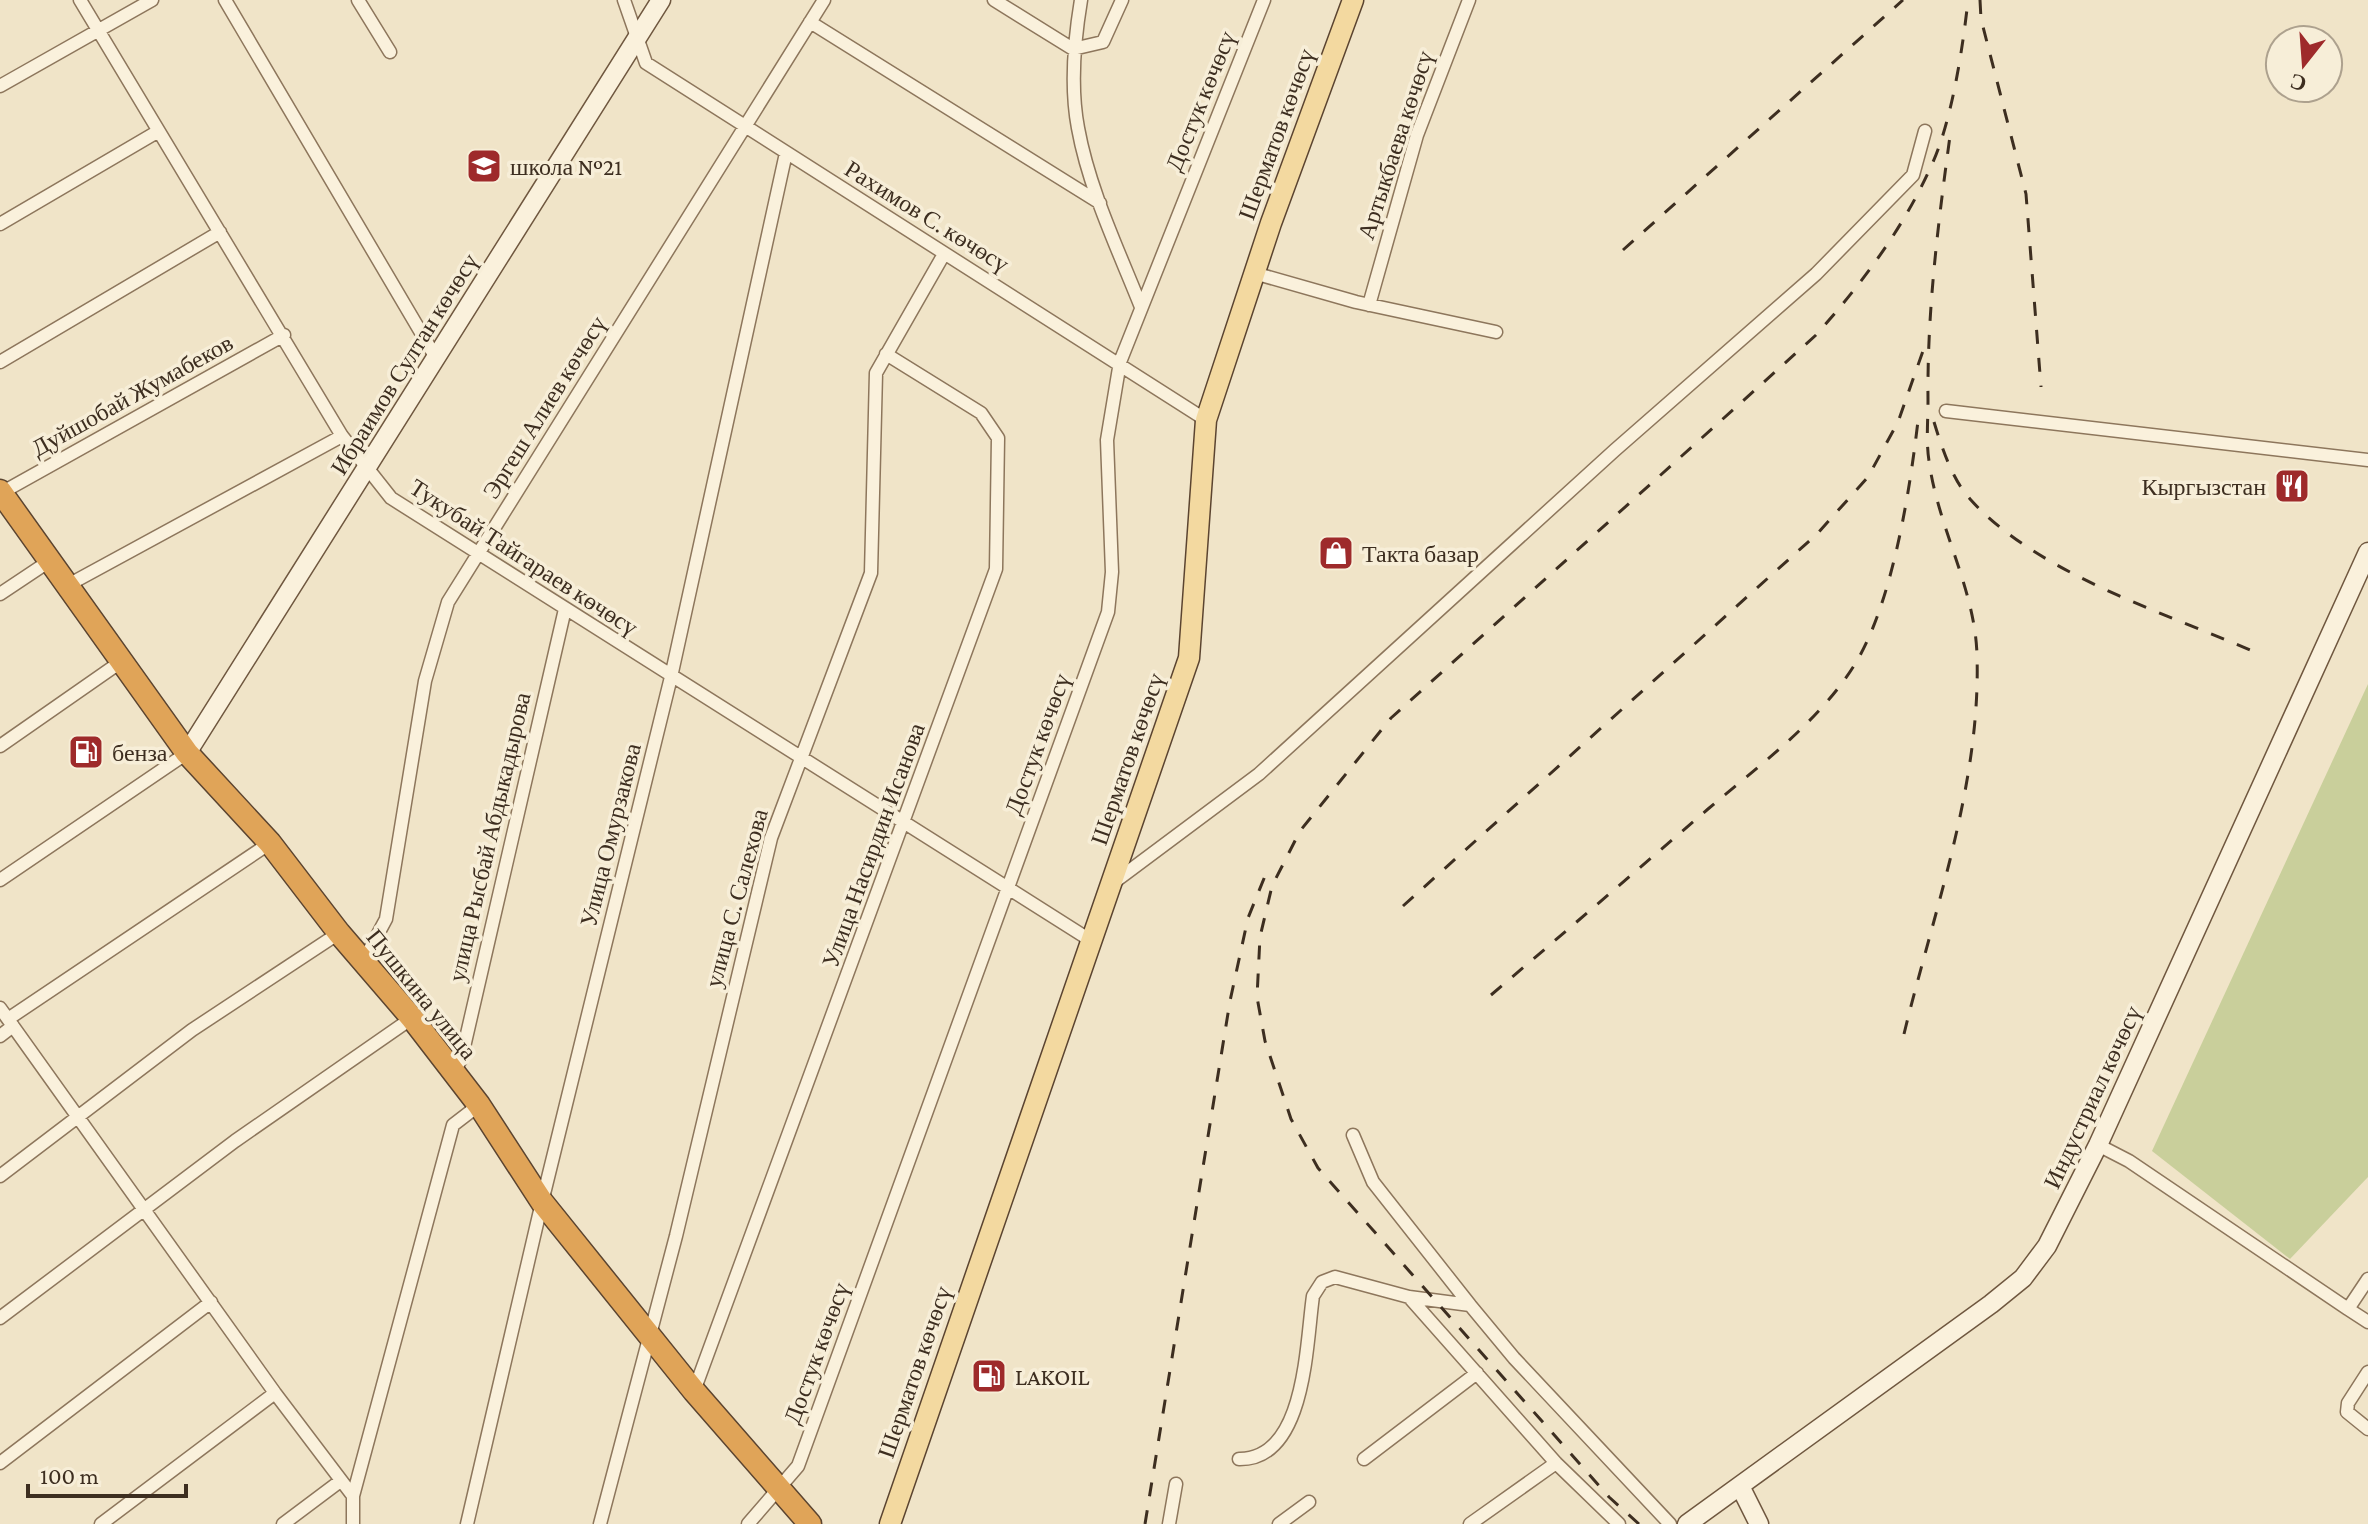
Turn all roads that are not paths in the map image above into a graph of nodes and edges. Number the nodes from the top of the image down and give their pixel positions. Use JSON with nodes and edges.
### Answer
{"nodes":[{"id":1,"x":80,"y":0,"type":"edge"},
{"id":2,"x":152,"y":0,"type":"edge"},
{"id":3,"x":225,"y":0,"type":"edge"},
{"id":4,"x":358,"y":0,"type":"edge"},
{"id":5,"x":624,"y":0,"type":"edge"},
{"id":6,"x":661,"y":0,"type":"edge"},
{"id":7,"x":824,"y":0,"type":"edge"},
{"id":8,"x":994,"y":0,"type":"edge"},
{"id":9,"x":1081,"y":0,"type":"edge"},
{"id":10,"x":1122,"y":0,"type":"edge"},
{"id":11,"x":1264,"y":0,"type":"edge"},
{"id":12,"x":1353,"y":0,"type":"edge"},
{"id":13,"x":1469,"y":0,"type":"edge"},
{"id":14,"x":810,"y":22,"type":"junction"},
{"id":15,"x":96,"y":29,"type":"junction"},
{"id":16,"x":638,"y":38,"type":"junction"},
{"id":17,"x":1073,"y":49,"type":"junction"},
{"id":18,"x":390,"y":52,"type":"dead end"},
{"id":19,"x":0,"y":86,"type":"edge"},
{"id":20,"x":745,"y":126,"type":"junction"},
{"id":21,"x":1925,"y":131,"type":"dead end"},
{"id":22,"x":157,"y":132,"type":"junction"},
{"id":23,"x":786,"y":153,"type":"junction"},
{"id":24,"x":1100,"y":203,"type":"junction"},
{"id":25,"x":0,"y":224,"type":"edge"},
{"id":26,"x":220,"y":232,"type":"junction"},
{"id":27,"x":944,"y":254,"type":"junction"},
{"id":28,"x":1254,"y":273,"type":"junction"},
{"id":29,"x":1369,"y":305,"type":"junction"},
{"id":30,"x":1141,"y":307,"type":"junction"},
{"id":31,"x":1496,"y":332,"type":"dead end"},
{"id":32,"x":284,"y":335,"type":"junction"},
{"id":33,"x":886,"y":354,"type":"junction"},
{"id":34,"x":436,"y":358,"type":"junction"},
{"id":35,"x":0,"y":362,"type":"edge"},
{"id":36,"x":1120,"y":362,"type":"junction"},
{"id":37,"x":1946,"y":411,"type":"dead end"},
{"id":38,"x":1206,"y":420,"type":"junction"},
{"id":39,"x":342,"y":436,"type":"junction"},
{"id":40,"x":2368,"y":460,"type":"edge"},
{"id":41,"x":366,"y":470,"type":"junction"},
{"id":42,"x":0,"y":492,"type":"edge"},
{"id":43,"x":2368,"y":552,"type":"edge"},
{"id":44,"x":478,"y":556,"type":"junction"},
{"id":45,"x":51,"y":560,"type":"junction"},
{"id":46,"x":68,"y":585,"type":"junction"},
{"id":47,"x":0,"y":594,"type":"edge"},
{"id":48,"x":565,"y":609,"type":"junction"},
{"id":49,"x":122,"y":661,"type":"junction"},
{"id":50,"x":671,"y":677,"type":"junction"},
{"id":51,"x":0,"y":746,"type":"edge"},
{"id":52,"x":187,"y":753,"type":"junction"},
{"id":53,"x":803,"y":756,"type":"junction"},
{"id":54,"x":905,"y":823,"type":"junction"},
{"id":55,"x":270,"y":843,"type":"junction"},
{"id":56,"x":0,"y":880,"type":"edge"},
{"id":57,"x":1110,"y":885,"type":"junction"},
{"id":58,"x":1008,"y":889,"type":"junction"},
{"id":59,"x":339,"y":933,"type":"junction"},
{"id":60,"x":1090,"y":940,"type":"junction"},
{"id":61,"x":363,"y":962,"type":"junction"},
{"id":62,"x":0,"y":1008,"type":"edge"},
{"id":63,"x":412,"y":1018,"type":"junction"},
{"id":64,"x":11,"y":1023,"type":"junction"},
{"id":65,"x":0,"y":1036,"type":"edge"},
{"id":66,"x":451,"y":1073,"type":"junction"},
{"id":67,"x":479,"y":1105,"type":"junction"},
{"id":68,"x":78,"y":1118,"type":"junction"},
{"id":69,"x":1353,"y":1135,"type":"dead end"},
{"id":70,"x":2098,"y":1145,"type":"junction"},
{"id":71,"x":0,"y":1176,"type":"edge"},
{"id":72,"x":542,"y":1202,"type":"junction"},
{"id":73,"x":142,"y":1209,"type":"junction"},
{"id":74,"x":2368,"y":1279,"type":"edge"},
{"id":75,"x":1409,"y":1297,"type":"junction"},
{"id":76,"x":211,"y":1302,"type":"junction"},
{"id":77,"x":1470,"y":1305,"type":"junction"},
{"id":78,"x":2348,"y":1309,"type":"junction"},
{"id":79,"x":0,"y":1318,"type":"edge"},
{"id":80,"x":2368,"y":1322,"type":"edge"},
{"id":81,"x":648,"y":1335,"type":"junction"},
{"id":82,"x":2368,"y":1372,"type":"edge"},
{"id":83,"x":1477,"y":1373,"type":"junction"},
{"id":84,"x":694,"y":1391,"type":"junction"},
{"id":85,"x":275,"y":1393,"type":"junction"},
{"id":86,"x":2368,"y":1429,"type":"edge"},
{"id":87,"x":1239,"y":1459,"type":"dead end"},
{"id":88,"x":1364,"y":1459,"type":"dead end"},
{"id":89,"x":0,"y":1463,"type":"edge"},
{"id":90,"x":1556,"y":1463,"type":"junction"},
{"id":91,"x":339,"y":1482,"type":"junction"},
{"id":92,"x":1176,"y":1484,"type":"dead end"},
{"id":93,"x":1740,"y":1486,"type":"junction"},
{"id":94,"x":780,"y":1490,"type":"junction"},
{"id":95,"x":353,"y":1496,"type":"junction"},
{"id":96,"x":1309,"y":1502,"type":"dead end"},
{"id":97,"x":101,"y":1524,"type":"edge"},
{"id":98,"x":283,"y":1524,"type":"edge"},
{"id":99,"x":353,"y":1524,"type":"edge"},
{"id":100,"x":467,"y":1524,"type":"edge"},
{"id":101,"x":600,"y":1524,"type":"edge"},
{"id":102,"x":748,"y":1524,"type":"edge"},
{"id":103,"x":810,"y":1524,"type":"edge"},
{"id":104,"x":890,"y":1524,"type":"edge"},
{"id":105,"x":1169,"y":1524,"type":"edge"},
{"id":106,"x":1279,"y":1524,"type":"edge"},
{"id":107,"x":1470,"y":1524,"type":"edge"},
{"id":108,"x":1619,"y":1524,"type":"edge"},
{"id":109,"x":1670,"y":1524,"type":"edge"},
{"id":110,"x":1687,"y":1524,"type":"edge"},
{"id":111,"x":1759,"y":1524,"type":"edge"}],
"edges":[{"from":1,"to":15,"type":"street","name":"Тукубай Тайгараев көчөсү"},
{"from":2,"to":15,"type":"street"},
{"from":3,"to":34,"type":"street"},
{"from":4,"to":18,"type":"street"},
{"from":5,"to":16,"type":"street","name":"Рахимов С. көчөсү"},
{"from":6,"to":16,"type":"main road","name":"Ибраимов Султан көчөсү"},
{"from":7,"to":14,"type":"street","name":"Эргеш Алиев көчөсү"},
{"from":8,"to":17,"type":"street"},
{"from":9,"to":17,"type":"street"},
{"from":10,"to":17,"type":"street"},
{"from":11,"to":30,"type":"street","name":"Достук көчөсү"},
{"from":12,"to":28,"type":"main road","name":"Шерматов көчөсү"},
{"from":13,"to":29,"type":"street","name":"Артыкбаева көчөсү"},
{"from":14,"to":20,"type":"street","name":"Эргеш Алиев көчөсү"},
{"from":14,"to":24,"type":"street"},
{"from":15,"to":19,"type":"street"},
{"from":15,"to":22,"type":"street","name":"Тукубай Тайгараев көчөсү"},
{"from":16,"to":20,"type":"street","name":"Рахимов С. көчөсү"},
{"from":16,"to":34,"type":"main road","name":"Ибраимов Султан көчөсү"},
{"from":17,"to":24,"type":"street"},
{"from":20,"to":23,"type":"street","name":"Рахимов С. көчөсү"},
{"from":20,"to":44,"type":"street","name":"Эргеш Алиев көчөсү"},
{"from":21,"to":57,"type":"street"},
{"from":22,"to":25,"type":"street"},
{"from":22,"to":26,"type":"street","name":"Тукубай Тайгараев көчөсү"},
{"from":23,"to":27,"type":"street","name":"Рахимов С. көчөсү"},
{"from":23,"to":50,"type":"street","name":"Улица Омурзакова"},
{"from":24,"to":30,"type":"street"},
{"from":26,"to":32,"type":"street","name":"Тукубай Тайгараев көчөсү"},
{"from":26,"to":35,"type":"street"},
{"from":27,"to":33,"type":"street","name":"улица С. Салехова"},
{"from":27,"to":36,"type":"street","name":"Рахимов С. көчөсү"},
{"from":28,"to":29,"type":"street"},
{"from":28,"to":38,"type":"main road","name":"Шерматов көчөсү"},
{"from":29,"to":31,"type":"street"},
{"from":30,"to":36,"type":"street","name":"Достук көчөсү"},
{"from":32,"to":39,"type":"street","name":"Тукубай Тайгараев көчөсү"},
{"from":32,"to":42,"type":"street","name":"Дуйшобай Жумабеков"},
{"from":33,"to":53,"type":"street","name":"улица С. Салехова"},
{"from":33,"to":54,"type":"street","name":"Улица Насирдин Исанова"},
{"from":34,"to":41,"type":"main road","name":"Ибраимов Султан көчөсү"},
{"from":36,"to":38,"type":"street","name":"Рахимов С. көчөсү"},
{"from":36,"to":58,"type":"street","name":"Достук көчөсү"},
{"from":37,"to":40,"type":"street"},
{"from":38,"to":57,"type":"main road","name":"Шерматов көчөсү"},
{"from":39,"to":41,"type":"street","name":"Тукубай Тайгараев көчөсү"},
{"from":39,"to":46,"type":"street"},
{"from":41,"to":44,"type":"street","name":"Тукубай Тайгараев көчөсү"},
{"from":41,"to":52,"type":"main road","name":"Ибраимов Султан көчөсү"},
{"from":42,"to":45,"type":"highway","name":"Пушкина улица"},
{"from":43,"to":70,"type":"main road","name":"Индустриал көчөсү"},
{"from":44,"to":48,"type":"street","name":"Тукубай Тайгараев көчөсү"},
{"from":44,"to":61,"type":"street","name":"Эргеш Алиев көчөсү"},
{"from":45,"to":46,"type":"highway","name":"Пушкина улица"},
{"from":45,"to":47,"type":"street"},
{"from":46,"to":49,"type":"highway","name":"Пушкина улица"},
{"from":48,"to":50,"type":"street","name":"Тукубай Тайгараев көчөсү"},
{"from":48,"to":66,"type":"street","name":"улица Рысбай Абдыкадырова"},
{"from":49,"to":51,"type":"street"},
{"from":49,"to":52,"type":"highway","name":"Пушкина улица"},
{"from":50,"to":53,"type":"street","name":"Тукубай Тайгараев көчөсү"},
{"from":50,"to":72,"type":"street","name":"Улица Омурзакова"},
{"from":52,"to":55,"type":"highway","name":"Пушкина улица"},
{"from":52,"to":56,"type":"street"},
{"from":53,"to":54,"type":"street","name":"Тукубай Тайгараев көчөсү"},
{"from":53,"to":81,"type":"street","name":"улица С. Салехова"},
{"from":54,"to":58,"type":"street","name":"Тукубай Тайгараев көчөсү"},
{"from":54,"to":84,"type":"street","name":"Улица Насирдин Исанова"},
{"from":55,"to":59,"type":"highway","name":"Пушкина улица"},
{"from":55,"to":64,"type":"street"},
{"from":57,"to":60,"type":"main road","name":"Шерматов көчөсү"},
{"from":58,"to":60,"type":"street","name":"Тукубай Тайгараев көчөсү"},
{"from":58,"to":94,"type":"street","name":"Достук көчөсү"},
{"from":59,"to":61,"type":"highway","name":"Пушкина улица"},
{"from":59,"to":68,"type":"street"},
{"from":60,"to":104,"type":"main road","name":"Шерматов көчөсү"},
{"from":61,"to":63,"type":"highway","name":"Пушкина улица"},
{"from":62,"to":64,"type":"street"},
{"from":63,"to":66,"type":"highway","name":"Пушкина улица"},
{"from":63,"to":73,"type":"street"},
{"from":64,"to":65,"type":"street"},
{"from":64,"to":68,"type":"street"},
{"from":66,"to":67,"type":"highway","name":"Пушкина улица"},
{"from":67,"to":72,"type":"highway","name":"Пушкина улица"},
{"from":67,"to":95,"type":"street"},
{"from":68,"to":71,"type":"street"},
{"from":68,"to":73,"type":"street"},
{"from":69,"to":77,"type":"street"},
{"from":70,"to":78,"type":"street"},
{"from":70,"to":93,"type":"main road","name":"Индустриал көчөсү"},
{"from":72,"to":81,"type":"highway","name":"Пушкина улица"},
{"from":72,"to":100,"type":"street","name":"Улица Омурзакова"},
{"from":73,"to":76,"type":"street"},
{"from":73,"to":79,"type":"street"},
{"from":74,"to":78,"type":"street"},
{"from":75,"to":77,"type":"street"},
{"from":75,"to":83,"type":"street"},
{"from":75,"to":87,"type":"street"},
{"from":76,"to":85,"type":"street"},
{"from":76,"to":89,"type":"street"},
{"from":77,"to":109,"type":"street"},
{"from":78,"to":80,"type":"street"},
{"from":81,"to":84,"type":"highway","name":"Пушкина улица"},
{"from":81,"to":101,"type":"street","name":"улица С. Салехова"},
{"from":82,"to":86,"type":"street"},
{"from":83,"to":88,"type":"street"},
{"from":83,"to":90,"type":"street"},
{"from":84,"to":94,"type":"highway","name":"Пушкина улица"},
{"from":85,"to":91,"type":"street"},
{"from":85,"to":97,"type":"street"},
{"from":90,"to":107,"type":"street"},
{"from":90,"to":108,"type":"street"},
{"from":91,"to":95,"type":"street"},
{"from":91,"to":98,"type":"street"},
{"from":92,"to":105,"type":"street"},
{"from":93,"to":110,"type":"main road","name":"Индустриал көчөсү"},
{"from":93,"to":111,"type":"main road"},
{"from":94,"to":102,"type":"street","name":"Достук көчөсү"},
{"from":94,"to":103,"type":"highway","name":"Пушкина улица"},
{"from":95,"to":99,"type":"street"},
{"from":96,"to":106,"type":"street"}]}
